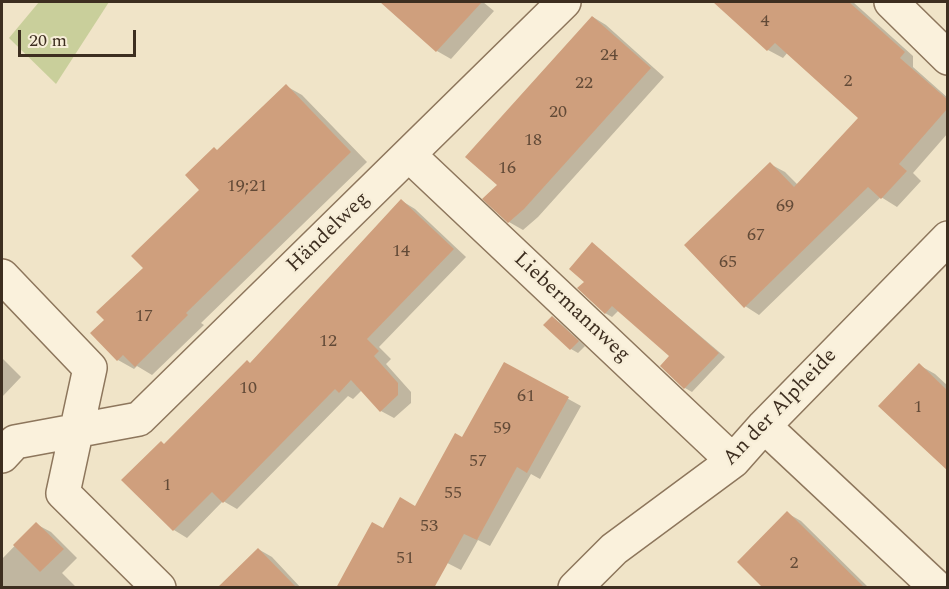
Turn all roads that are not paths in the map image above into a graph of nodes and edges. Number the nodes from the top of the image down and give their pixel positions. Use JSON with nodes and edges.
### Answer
{"nodes":[{"id":1,"x":564,"y":2,"type":"edge"},
{"id":2,"x":891,"y":2,"type":"edge"},
{"id":3,"x":948,"y":58,"type":"edge"},
{"id":4,"x":408,"y":154,"type":"junction"},
{"id":5,"x":948,"y":238,"type":"edge"},
{"id":6,"x":2,"y":276,"type":"edge"},
{"id":7,"x":764,"y":426,"type":"junction"},
{"id":8,"x":76,"y":431,"type":"junction"},
{"id":9,"x":2,"y":456,"type":"edge"},
{"id":10,"x":732,"y":461,"type":"junction"},
{"id":11,"x":159,"y":588,"type":"edge"},
{"id":12,"x":575,"y":588,"type":"edge"},
{"id":13,"x":937,"y":588,"type":"edge"}],
"edges":[{"from":1,"to":4,"type":"street","name":"Händelweg"},
{"from":2,"to":3,"type":"street"},
{"from":4,"to":8,"type":"street","name":"Händelweg"},
{"from":4,"to":10,"type":"street","name":"Liebermannweg"},
{"from":5,"to":7,"type":"street","name":"An der Alpheide"},
{"from":6,"to":8,"type":"street"},
{"from":7,"to":10,"type":"street","name":"An der Alpheide"},
{"from":7,"to":13,"type":"street"},
{"from":8,"to":9,"type":"street","name":"Händelweg"},
{"from":8,"to":11,"type":"street"},
{"from":10,"to":12,"type":"street","name":"An der Alpheide"}]}
